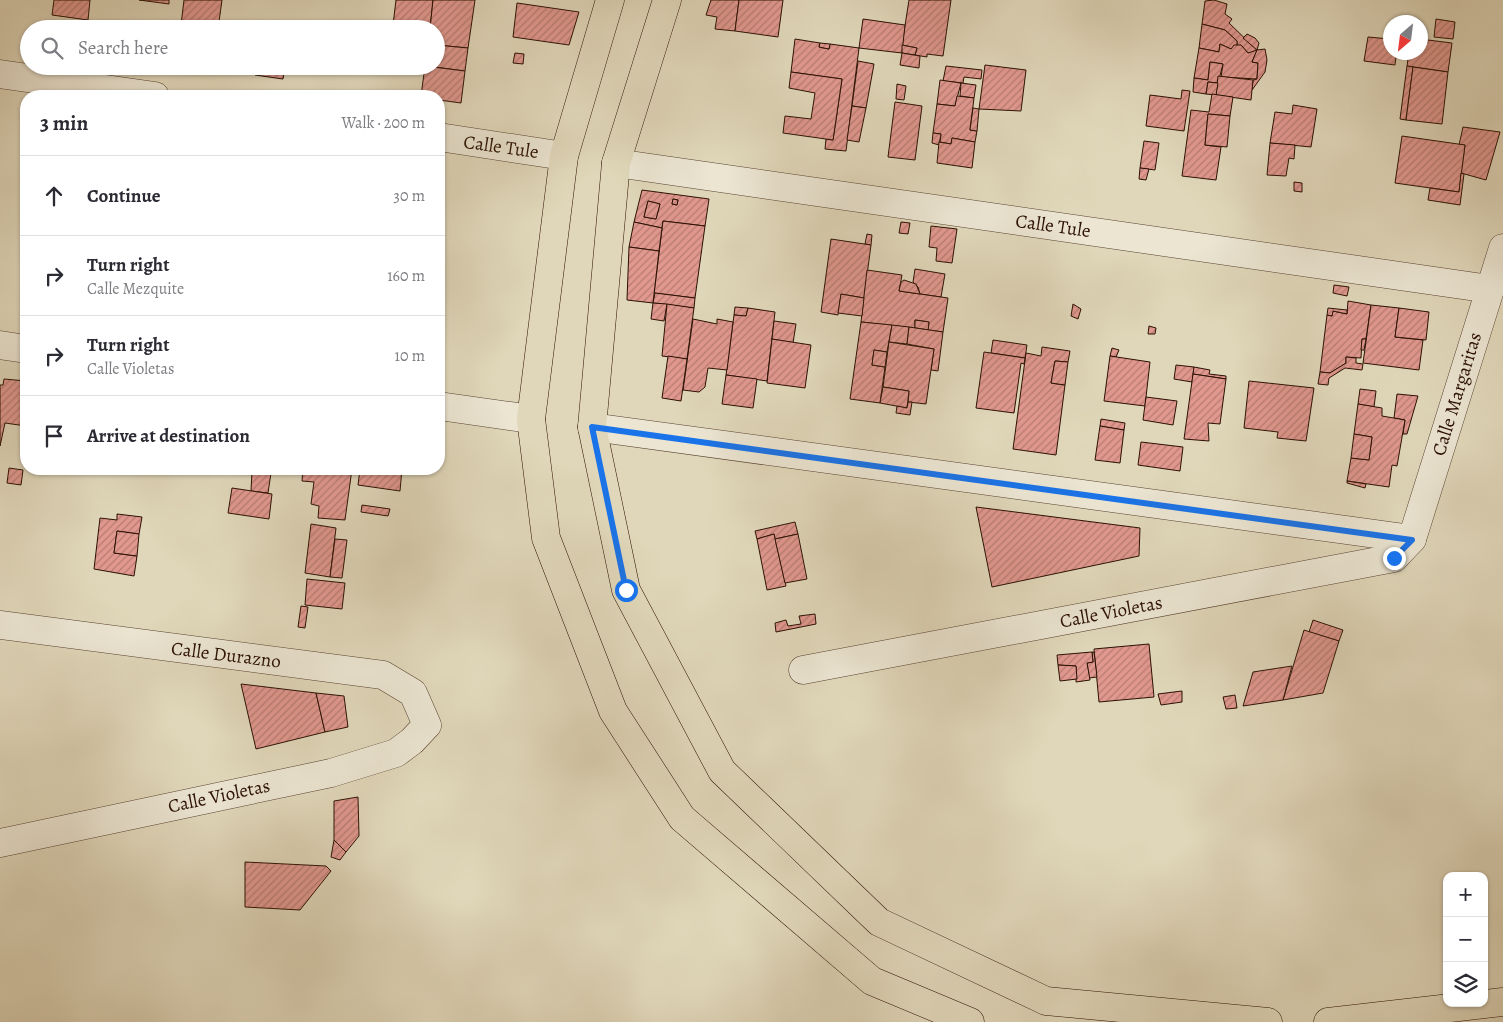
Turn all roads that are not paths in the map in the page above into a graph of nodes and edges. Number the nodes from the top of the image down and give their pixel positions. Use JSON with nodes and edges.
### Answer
{"nodes":[{"id":1,"x":610,"y":0,"type":"edge"},
{"id":2,"x":668,"y":0,"type":"edge"},
{"id":3,"x":0,"y":74,"type":"edge"},
{"id":4,"x":112,"y":90,"type":"edge"},
{"id":5,"x":445,"y":139,"type":"edge"},
{"id":6,"x":564,"y":156,"type":"junction"},
{"id":7,"x":616,"y":163,"type":"junction"},
{"id":8,"x":1503,"y":248,"type":"edge"},
{"id":9,"x":1490,"y":289,"type":"junction"},
{"id":10,"x":0,"y":346,"type":"edge"},
{"id":11,"x":20,"y":348,"type":"edge"},
{"id":12,"x":445,"y":407,"type":"edge"},
{"id":13,"x":531,"y":419,"type":"junction"},
{"id":14,"x":592,"y":427,"type":"junction"},
{"id":15,"x":1412,"y":540,"type":"junction"},
{"id":16,"x":0,"y":625,"type":"edge"},
{"id":17,"x":803,"y":670,"type":"dead end"},
{"id":18,"x":428,"y":725,"type":"joint"},
{"id":19,"x":0,"y":843,"type":"edge"},
{"id":20,"x":1503,"y":1002,"type":"edge"},
{"id":21,"x":970,"y":1022,"type":"edge"},
{"id":22,"x":1268,"y":1022,"type":"edge"},
{"id":23,"x":1328,"y":1022,"type":"edge"}],
"edges":[{"from":1,"to":6,"type":"main road"},
{"from":2,"to":7,"type":"main road"},
{"from":3,"to":4,"type":"street"},
{"from":5,"to":6,"type":"street","name":"Calle Tule"},
{"from":6,"to":13,"type":"main road"},
{"from":7,"to":9,"type":"street","name":"Calle Tule"},
{"from":7,"to":14,"type":"main road"},
{"from":8,"to":9,"type":"street","name":"Calle Margaritas"},
{"from":9,"to":15,"type":"street","name":"Calle Margaritas"},
{"from":10,"to":11,"type":"street"},
{"from":12,"to":13,"type":"street"},
{"from":13,"to":21,"type":"main road"},
{"from":14,"to":15,"type":"street"},
{"from":14,"to":22,"type":"main road"},
{"from":15,"to":17,"type":"street","name":"Calle Violetas"},
{"from":16,"to":18,"type":"street","name":"Calle Durazno"},
{"from":18,"to":19,"type":"street","name":"Calle Violetas"},
{"from":20,"to":23,"type":"main road"}]}
